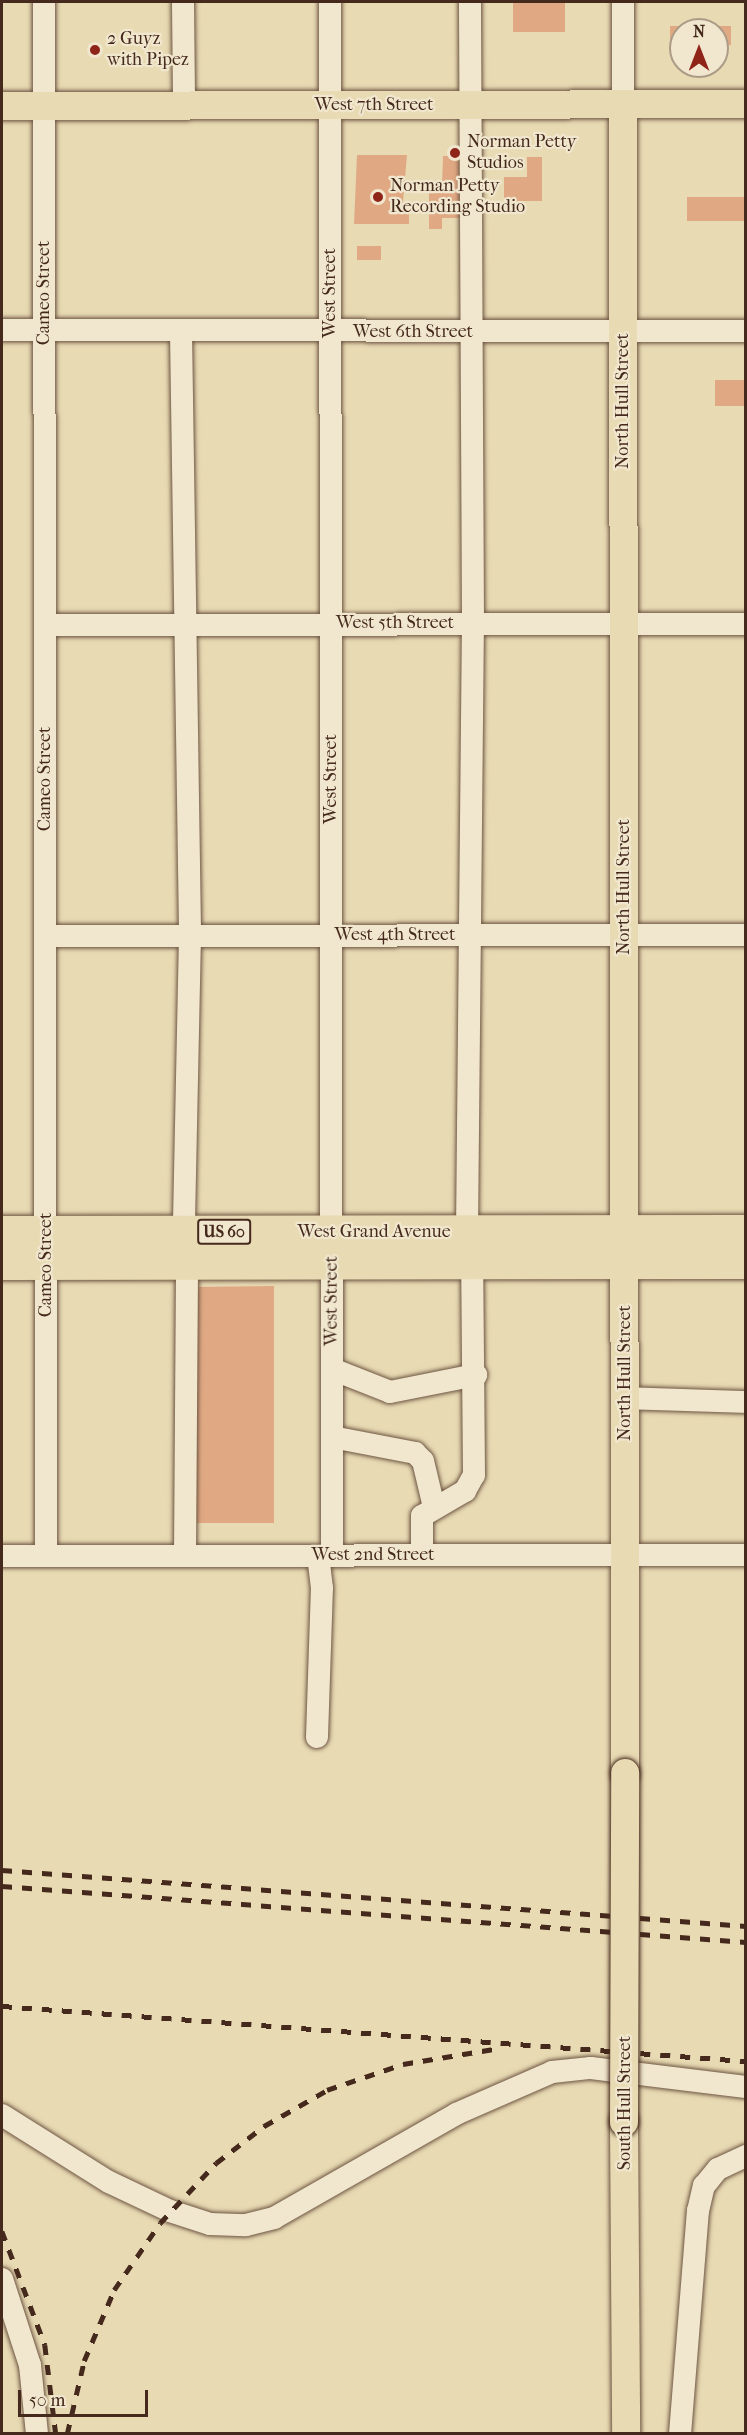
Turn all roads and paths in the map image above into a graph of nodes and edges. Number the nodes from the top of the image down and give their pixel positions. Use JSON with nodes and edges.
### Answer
{"nodes":[{"id":1,"x":44,"y":2,"type":"edge"},
{"id":2,"x":183,"y":2,"type":"edge"},
{"id":3,"x":330,"y":2,"type":"edge"},
{"id":4,"x":470,"y":2,"type":"edge"},
{"id":5,"x":623,"y":2,"type":"edge"},
{"id":6,"x":623,"y":104,"type":"junction"},
{"id":7,"x":746,"y":104,"type":"edge"},
{"id":8,"x":184,"y":105,"type":"junction"},
{"id":9,"x":330,"y":105,"type":"junction"},
{"id":10,"x":470,"y":105,"type":"junction"},
{"id":11,"x":2,"y":106,"type":"edge"},
{"id":12,"x":44,"y":106,"type":"junction"},
{"id":13,"x":2,"y":330,"type":"edge"},
{"id":14,"x":623,"y":331,"type":"junction"},
{"id":15,"x":746,"y":331,"type":"edge"},
{"id":16,"x":44,"y":332,"type":"junction"},
{"id":17,"x":181,"y":332,"type":"junction"},
{"id":18,"x":330,"y":332,"type":"junction"},
{"id":19,"x":473,"y":332,"type":"junction"},
{"id":20,"x":331,"y":623,"type":"junction"},
{"id":21,"x":473,"y":623,"type":"junction"},
{"id":22,"x":182,"y":624,"type":"junction"},
{"id":23,"x":624,"y":624,"type":"junction"},
{"id":24,"x":746,"y":624,"type":"edge"},
{"id":25,"x":45,"y":625,"type":"junction"},
{"id":26,"x":746,"y":934,"type":"edge"},
{"id":27,"x":190,"y":935,"type":"junction"},
{"id":28,"x":331,"y":935,"type":"junction"},
{"id":29,"x":472,"y":935,"type":"junction"},
{"id":30,"x":624,"y":935,"type":"junction"},
{"id":31,"x":45,"y":936,"type":"junction"},
{"id":32,"x":746,"y":1231,"type":"edge"},
{"id":33,"x":2,"y":1233,"type":"edge"},
{"id":34,"x":625,"y":1246,"type":"junction"},
{"id":35,"x":186,"y":1247,"type":"junction"},
{"id":36,"x":332,"y":1247,"type":"junction"},
{"id":37,"x":469,"y":1247,"type":"junction"},
{"id":38,"x":46,"y":1248,"type":"junction"},
{"id":39,"x":746,"y":1262,"type":"edge"},
{"id":40,"x":2,"y":1263,"type":"edge"},
{"id":41,"x":332,"y":1369,"type":"junction"},
{"id":42,"x":476,"y":1375,"type":"junction"},
{"id":43,"x":625,"y":1398,"type":"junction"},
{"id":44,"x":746,"y":1402,"type":"edge"},
{"id":45,"x":332,"y":1437,"type":"junction"},
{"id":46,"x":434,"y":1507,"type":"junction"},
{"id":47,"x":422,"y":1555,"type":"junction"},
{"id":48,"x":625,"y":1555,"type":"junction"},
{"id":49,"x":746,"y":1555,"type":"edge"},
{"id":50,"x":2,"y":1556,"type":"edge"},
{"id":51,"x":46,"y":1556,"type":"junction"},
{"id":52,"x":185,"y":1556,"type":"junction"},
{"id":53,"x":325,"y":1556,"type":"junction"},
{"id":54,"x":316,"y":1737,"type":"dead end"},
{"id":55,"x":625,"y":1773,"type":"joint"},
{"id":56,"x":746,"y":2087,"type":"edge"},
{"id":57,"x":2,"y":2115,"type":"edge"},
{"id":58,"x":746,"y":2156,"type":"edge"},
{"id":59,"x":2,"y":2280,"type":"edge"},
{"id":60,"x":37,"y":2433,"type":"edge"},
{"id":61,"x":626,"y":2433,"type":"edge"},
{"id":62,"x":680,"y":2433,"type":"edge"}],
"edges":[{"from":1,"to":12,"type":"street","name":"Cameo Street"},
{"from":2,"to":8,"type":"street"},
{"from":3,"to":9,"type":"street","name":"West Street"},
{"from":4,"to":10,"type":"street"},
{"from":5,"to":6,"type":"street","name":"North Hull Street"},
{"from":6,"to":7,"type":"main road","name":"West 7th Street"},
{"from":6,"to":10,"type":"main road","name":"West 7th Street"},
{"from":6,"to":14,"type":"main road","name":"North Hull Street"},
{"from":8,"to":9,"type":"main road","name":"West 7th Street"},
{"from":8,"to":12,"type":"main road","name":"West 7th Street"},
{"from":9,"to":10,"type":"main road","name":"West 7th Street"},
{"from":9,"to":18,"type":"street","name":"West Street"},
{"from":10,"to":19,"type":"street"},
{"from":11,"to":12,"type":"main road","name":"West 7th Street"},
{"from":12,"to":16,"type":"street","name":"Cameo Street"},
{"from":13,"to":16,"type":"street","name":"West 6th Street"},
{"from":14,"to":15,"type":"street","name":"West 6th Street"},
{"from":14,"to":19,"type":"street","name":"West 6th Street"},
{"from":14,"to":23,"type":"main road","name":"North Hull Street"},
{"from":16,"to":17,"type":"street","name":"West 6th Street"},
{"from":16,"to":25,"type":"street","name":"Cameo Street"},
{"from":17,"to":18,"type":"street","name":"West 6th Street"},
{"from":17,"to":22,"type":"street"},
{"from":18,"to":19,"type":"street","name":"West 6th Street"},
{"from":18,"to":20,"type":"street","name":"West Street"},
{"from":19,"to":21,"type":"street"},
{"from":20,"to":21,"type":"street","name":"West 5th Street"},
{"from":20,"to":22,"type":"street","name":"West 5th Street"},
{"from":20,"to":28,"type":"street","name":"West Street"},
{"from":21,"to":23,"type":"street","name":"West 5th Street"},
{"from":21,"to":29,"type":"street"},
{"from":22,"to":25,"type":"street","name":"West 5th Street"},
{"from":22,"to":27,"type":"street"},
{"from":23,"to":24,"type":"street","name":"West 5th Street"},
{"from":23,"to":30,"type":"main road","name":"North Hull Street"},
{"from":25,"to":31,"type":"street","name":"Cameo Street"},
{"from":26,"to":30,"type":"street","name":"West 4th Street"},
{"from":27,"to":28,"type":"street","name":"West 4th Street"},
{"from":27,"to":31,"type":"street","name":"West 4th Street"},
{"from":27,"to":35,"type":"street"},
{"from":28,"to":29,"type":"street","name":"West 4th Street"},
{"from":28,"to":36,"type":"street","name":"West Street"},
{"from":29,"to":30,"type":"street","name":"West 4th Street"},
{"from":29,"to":37,"type":"street"},
{"from":30,"to":34,"type":"main road","name":"North Hull Street"},
{"from":31,"to":38,"type":"street","name":"Cameo Street"},
{"from":32,"to":34,"type":"highway","name":"West Grand Avenue","number":"US 60"},
{"from":33,"to":38,"type":"highway","name":"West Grand Avenue","number":"US 60"},
{"from":34,"to":37,"type":"highway","name":"West Grand Avenue","number":"US 60"},
{"from":34,"to":39,"type":"highway","name":"West Grand Avenue","number":"US 60"},
{"from":34,"to":43,"type":"main road","name":"North Hull Street"},
{"from":35,"to":36,"type":"highway","name":"West Grand Avenue","number":"US 60"},
{"from":35,"to":38,"type":"highway","name":"West Grand Avenue","number":"US 60"},
{"from":35,"to":52,"type":"street"},
{"from":36,"to":37,"type":"highway","name":"West Grand Avenue","number":"US 60"},
{"from":36,"to":41,"type":"street","name":"West Street"},
{"from":37,"to":42,"type":"street"},
{"from":38,"to":40,"type":"highway","name":"West Grand Avenue","number":"US 60"},
{"from":38,"to":51,"type":"street","name":"Cameo Street"},
{"from":41,"to":42,"type":"street"},
{"from":41,"to":45,"type":"street","name":"West Street"},
{"from":42,"to":46,"type":"street"},
{"from":43,"to":44,"type":"street"},
{"from":43,"to":48,"type":"main road","name":"North Hull Street"},
{"from":45,"to":46,"type":"street"},
{"from":45,"to":53,"type":"street","name":"West Street"},
{"from":46,"to":47,"type":"street"},
{"from":47,"to":48,"type":"street","name":"West 2nd Street"},
{"from":47,"to":53,"type":"street","name":"West 2nd Street"},
{"from":48,"to":49,"type":"street","name":"West 2nd Street"},
{"from":48,"to":55,"type":"main road","name":"North Hull Street"},
{"from":50,"to":51,"type":"street","name":"West 2nd Street"},
{"from":51,"to":52,"type":"street","name":"West 2nd Street"},
{"from":52,"to":53,"type":"street","name":"West 2nd Street"},
{"from":53,"to":54,"type":"street","name":"West Street"},
{"from":55,"to":61,"type":"main road","name":"South Hull Street","bridge":true},
{"from":56,"to":57,"type":"street"},
{"from":58,"to":62,"type":"street"},
{"from":59,"to":60,"type":"street"}]}
